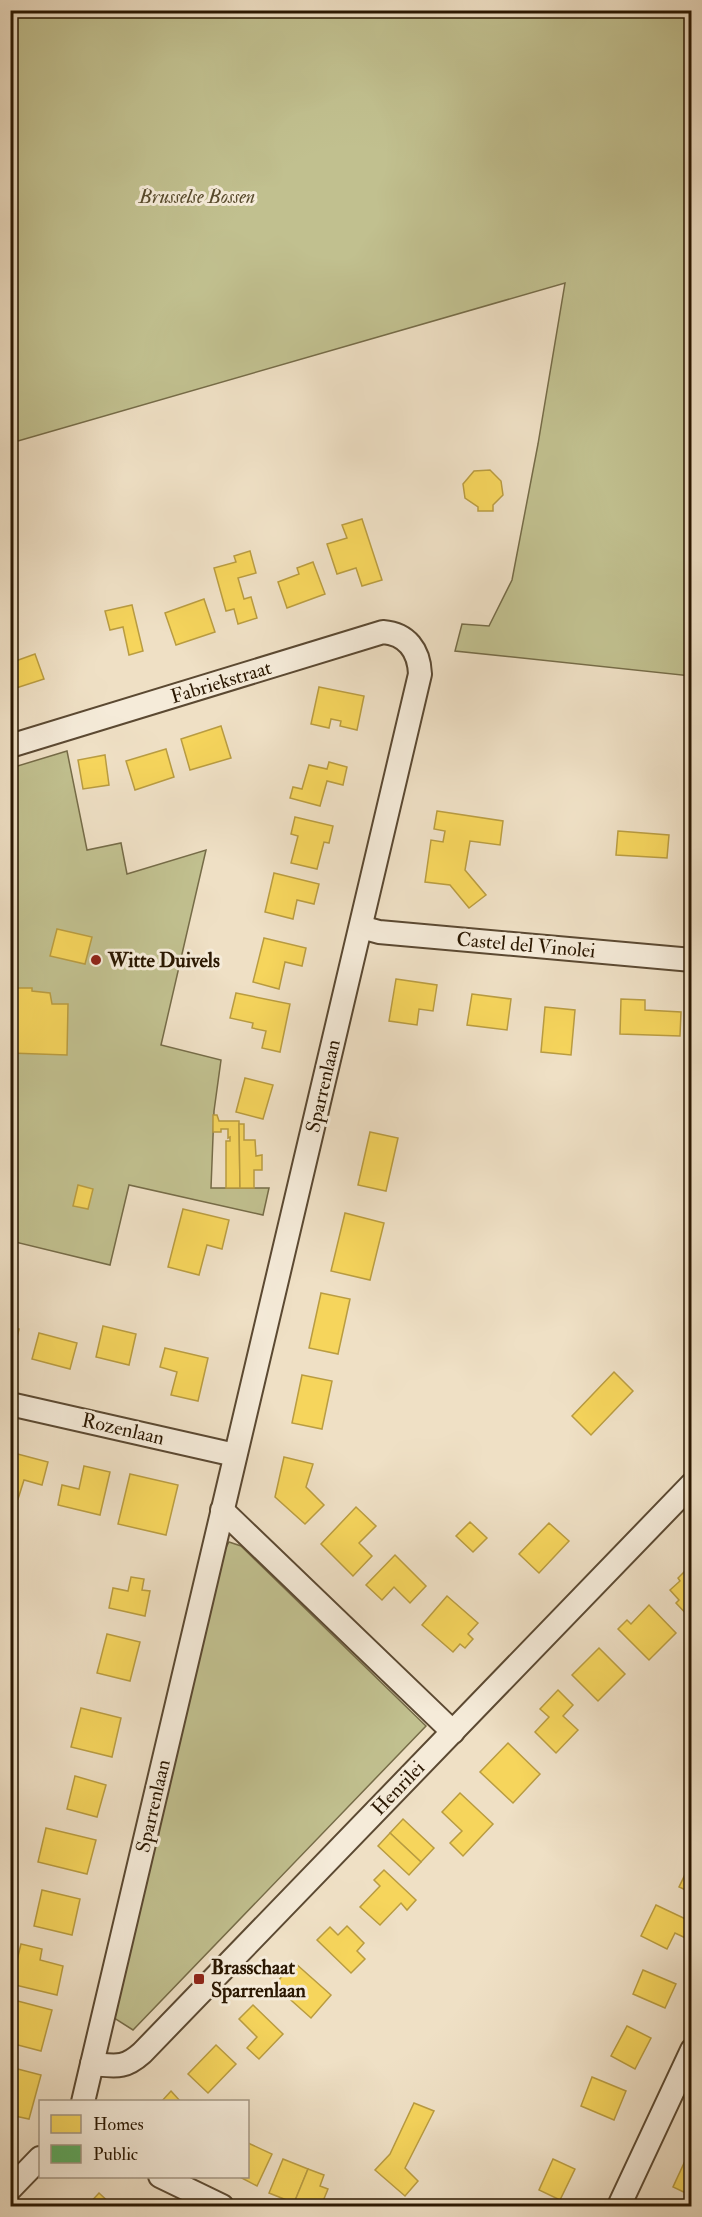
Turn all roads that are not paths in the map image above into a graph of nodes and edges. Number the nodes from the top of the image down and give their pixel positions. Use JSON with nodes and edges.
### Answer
{"nodes":[{"id":1,"x":420,"y":661,"type":"joint"},
{"id":2,"x":10,"y":746,"type":"edge"},
{"id":3,"x":361,"y":927,"type":"junction"},
{"id":4,"x":692,"y":960,"type":"edge"},
{"id":5,"x":10,"y":1404,"type":"edge"},
{"id":6,"x":235,"y":1455,"type":"junction"},
{"id":7,"x":692,"y":1484,"type":"edge"},
{"id":8,"x":222,"y":1510,"type":"junction"},
{"id":9,"x":453,"y":1732,"type":"junction"},
{"id":10,"x":692,"y":2050,"type":"edge"},
{"id":11,"x":92,"y":2064,"type":"junction"},
{"id":12,"x":83,"y":2100,"type":"edge"},
{"id":13,"x":39,"y":2159,"type":"edge"},
{"id":14,"x":164,"y":2178,"type":"edge"},
{"id":15,"x":10,"y":2189,"type":"edge"},
{"id":16,"x":222,"y":2206,"type":"edge"},
{"id":17,"x":620,"y":2206,"type":"edge"}],
"edges":[{"from":1,"to":2,"type":"street","name":"Fabriekstraat"},
{"from":1,"to":3,"type":"street","name":"Sparrenlaan"},
{"from":3,"to":4,"type":"street","name":"Castel del Vinolei"},
{"from":3,"to":6,"type":"street","name":"Sparrenlaan"},
{"from":5,"to":6,"type":"street","name":"Rozenlaan"},
{"from":6,"to":8,"type":"street","name":"Sparrenlaan"},
{"from":7,"to":9,"type":"street","name":"Henrilei"},
{"from":8,"to":9,"type":"street"},
{"from":8,"to":11,"type":"street","name":"Sparrenlaan"},
{"from":9,"to":11,"type":"street","name":"Henrilei"},
{"from":10,"to":17,"type":"street"},
{"from":11,"to":12,"type":"street","name":"Sparrenlaan"},
{"from":13,"to":15,"type":"street"},
{"from":14,"to":16,"type":"street"}]}
